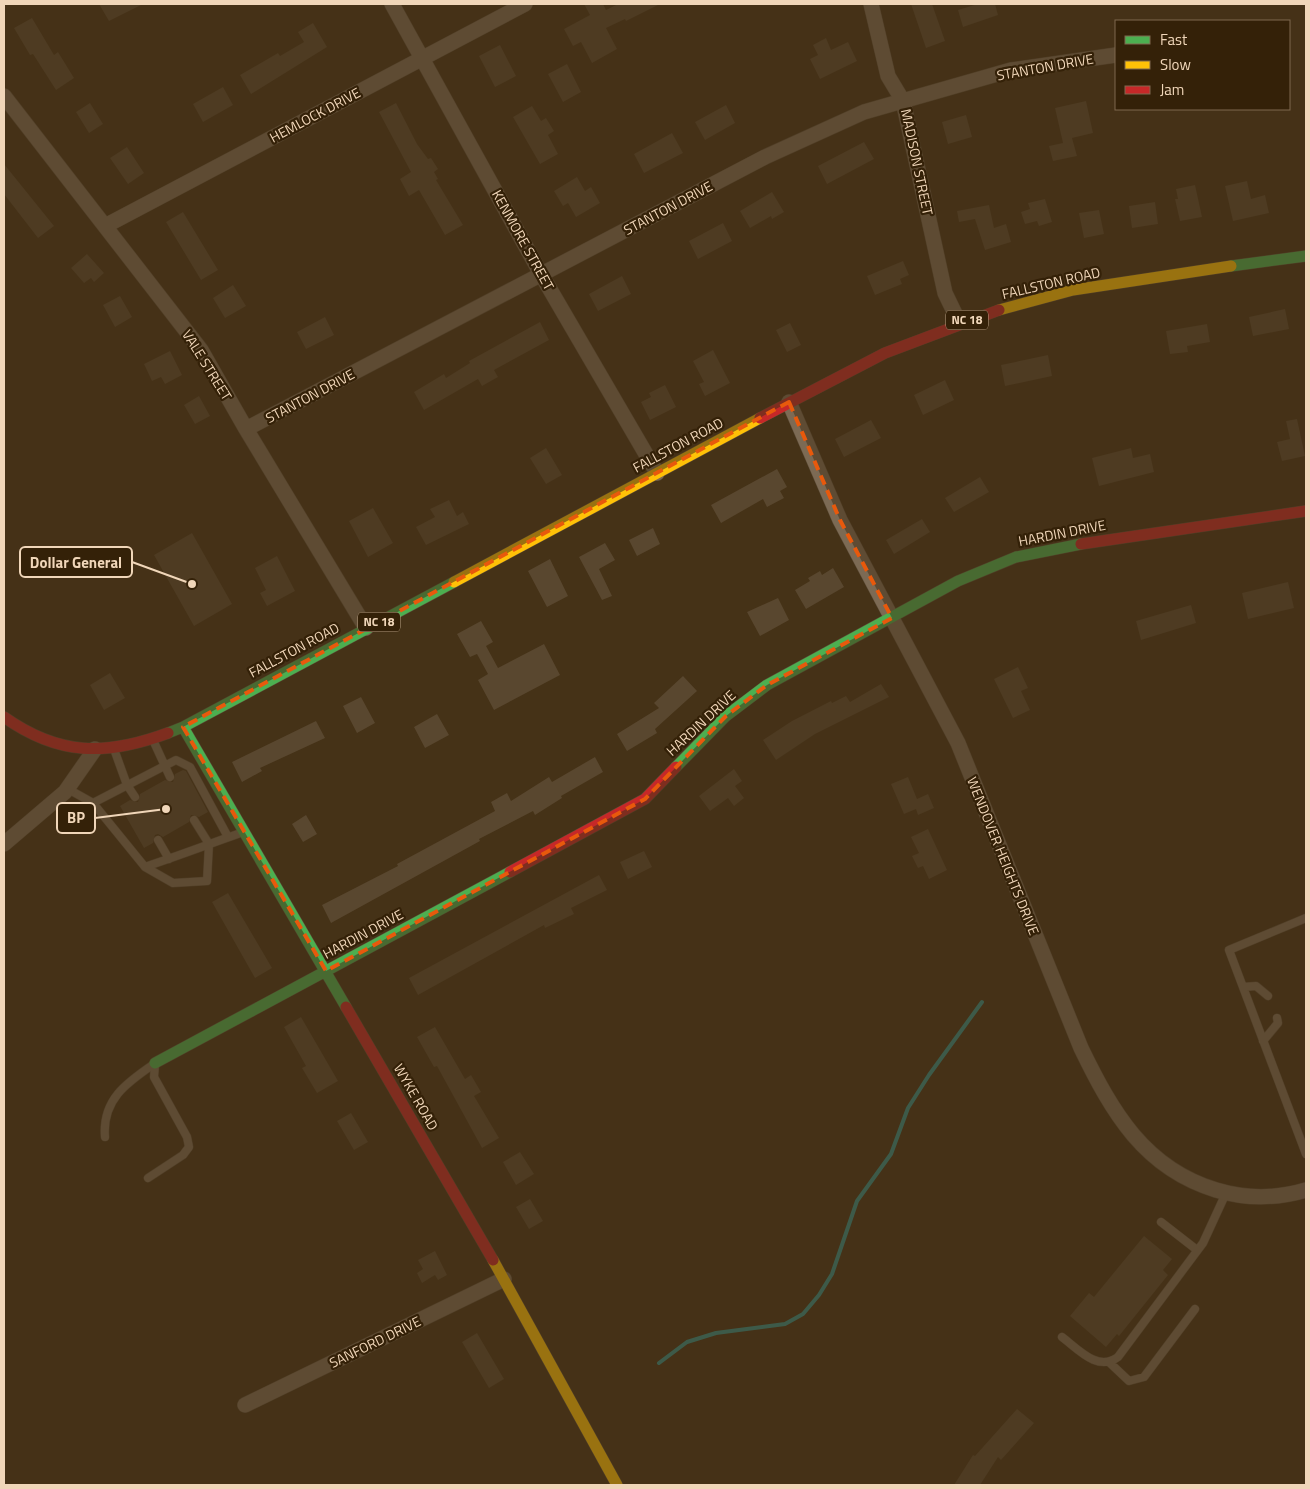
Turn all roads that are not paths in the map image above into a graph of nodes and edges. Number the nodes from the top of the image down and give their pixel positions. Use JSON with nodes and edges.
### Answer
{"nodes":[{"id":1,"x":392,"y":4,"type":"edge"},
{"id":2,"x":525,"y":4,"type":"edge"},
{"id":3,"x":871,"y":4,"type":"edge"},
{"id":4,"x":1115,"y":55,"type":"edge"},
{"id":5,"x":422,"y":59,"type":"junction"},
{"id":6,"x":4,"y":96,"type":"edge"},
{"id":7,"x":903,"y":101,"type":"junction"},
{"id":8,"x":105,"y":226,"type":"junction"},
{"id":9,"x":1306,"y":256,"type":"edge"},
{"id":10,"x":541,"y":274,"type":"junction"},
{"id":11,"x":959,"y":322,"type":"junction"},
{"id":12,"x":789,"y":402,"type":"junction"},
{"id":13,"x":246,"y":429,"type":"junction"},
{"id":14,"x":657,"y":473,"type":"junction"},
{"id":15,"x":1306,"y":511,"type":"edge"},
{"id":16,"x":892,"y":618,"type":"junction"},
{"id":17,"x":366,"y":628,"type":"junction"},
{"id":18,"x":4,"y":717,"type":"edge"},
{"id":19,"x":183,"y":727,"type":"junction"},
{"id":20,"x":153,"y":739,"type":"junction"},
{"id":21,"x":114,"y":748,"type":"junction"},
{"id":22,"x":95,"y":749,"type":"junction"},
{"id":23,"x":164,"y":766,"type":"junction"},
{"id":24,"x":170,"y":777,"type":"dead end"},
{"id":25,"x":216,"y":782,"type":"junction"},
{"id":26,"x":127,"y":785,"type":"junction"},
{"id":27,"x":201,"y":787,"type":"junction"},
{"id":28,"x":68,"y":788,"type":"junction"},
{"id":29,"x":135,"y":797,"type":"dead end"},
{"id":30,"x":93,"y":803,"type":"junction"},
{"id":31,"x":194,"y":820,"type":"dead end"},
{"id":32,"x":244,"y":831,"type":"junction"},
{"id":33,"x":228,"y":837,"type":"junction"},
{"id":34,"x":158,"y":840,"type":"dead end"},
{"id":35,"x":4,"y":844,"type":"edge"},
{"id":36,"x":209,"y":844,"type":"junction"},
{"id":37,"x":169,"y":859,"type":"junction"},
{"id":38,"x":145,"y":868,"type":"junction"},
{"id":39,"x":1306,"y":918,"type":"edge"},
{"id":40,"x":326,"y":971,"type":"junction"},
{"id":41,"x":1243,"y":987,"type":"junction"},
{"id":42,"x":1268,"y":996,"type":"dead end"},
{"id":43,"x":1277,"y":1018,"type":"dead end"},
{"id":44,"x":1263,"y":1041,"type":"junction"},
{"id":45,"x":155,"y":1063,"type":"junction"},
{"id":46,"x":105,"y":1137,"type":"dead end"},
{"id":47,"x":1306,"y":1140,"type":"edge"},
{"id":48,"x":1306,"y":1153,"type":"edge"},
{"id":49,"x":148,"y":1178,"type":"dead end"},
{"id":50,"x":1306,"y":1190,"type":"edge"},
{"id":51,"x":1226,"y":1193,"type":"junction"},
{"id":52,"x":1161,"y":1222,"type":"dead end"},
{"id":53,"x":1197,"y":1250,"type":"junction"},
{"id":54,"x":504,"y":1279,"type":"junction"},
{"id":55,"x":1195,"y":1309,"type":"dead end"},
{"id":56,"x":1062,"y":1338,"type":"dead end"},
{"id":57,"x":1110,"y":1363,"type":"junction"},
{"id":58,"x":245,"y":1405,"type":"dead end"},
{"id":59,"x":617,"y":1485,"type":"edge"}],
"edges":[{"from":1,"to":5,"type":"street","name":"KENMORE STREET"},
{"from":2,"to":5,"type":"street","name":"HEMLOCK DRIVE"},
{"from":3,"to":7,"type":"street","name":"MADISON STREET"},
{"from":4,"to":7,"type":"street","name":"STANTON DRIVE"},
{"from":5,"to":8,"type":"street","name":"HEMLOCK DRIVE"},
{"from":5,"to":10,"type":"street","name":"KENMORE STREET"},
{"from":6,"to":8,"type":"street","name":"VALE STREET"},
{"from":7,"to":10,"type":"street","name":"STANTON DRIVE"},
{"from":7,"to":11,"type":"street","name":"MADISON STREET"},
{"from":8,"to":13,"type":"street","name":"VALE STREET"},
{"from":9,"to":11,"type":"main road","name":"FALLSTON ROAD","number":"NC 18"},
{"from":10,"to":13,"type":"street","name":"STANTON DRIVE"},
{"from":10,"to":14,"type":"street","name":"KENMORE STREET"},
{"from":11,"to":12,"type":"main road","name":"FALLSTON ROAD","number":"NC 18"},
{"from":12,"to":14,"type":"main road","name":"FALLSTON ROAD","number":"NC 18"},
{"from":12,"to":16,"type":"street","name":"WENDOVER HEIGHTS DRIVE"},
{"from":13,"to":17,"type":"street","name":"VALE STREET"},
{"from":14,"to":17,"type":"main road","name":"FALLSTON ROAD","number":"NC 18"},
{"from":15,"to":16,"type":"main road","name":"HARDIN DRIVE"},
{"from":16,"to":40,"type":"main road","name":"HARDIN DRIVE"},
{"from":16,"to":51,"type":"street","name":"WENDOVER HEIGHTS DRIVE"},
{"from":17,"to":19,"type":"main road","name":"FALLSTON ROAD","number":"NC 18"},
{"from":18,"to":22,"type":"main road","number":"NC 18"},
{"from":19,"to":20,"type":"main road","name":"FALLSTON ROAD","number":"NC 18"},
{"from":19,"to":25,"type":"main road","name":"WYKE ROAD"},
{"from":20,"to":21,"type":"main road","name":"FALLSTON ROAD","number":"NC 18"},
{"from":20,"to":23,"type":"lane"},
{"from":21,"to":22,"type":"main road","name":"FALLSTON ROAD","number":"NC 18"},
{"from":21,"to":26,"type":"lane"},
{"from":22,"to":28,"type":"street"},
{"from":23,"to":24,"type":"lane"},
{"from":23,"to":26,"type":"lane"},
{"from":23,"to":27,"type":"lane"},
{"from":25,"to":27,"type":"lane"},
{"from":25,"to":32,"type":"main road","name":"WYKE ROAD"},
{"from":26,"to":29,"type":"lane"},
{"from":26,"to":30,"type":"lane"},
{"from":27,"to":33,"type":"lane"},
{"from":28,"to":30,"type":"lane"},
{"from":28,"to":35,"type":"street"},
{"from":30,"to":38,"type":"lane"},
{"from":31,"to":36,"type":"lane"},
{"from":32,"to":33,"type":"lane"},
{"from":32,"to":40,"type":"main road","name":"WYKE ROAD"},
{"from":33,"to":36,"type":"lane"},
{"from":34,"to":37,"type":"lane"},
{"from":36,"to":37,"type":"lane"},
{"from":36,"to":38,"type":"lane"},
{"from":37,"to":38,"type":"lane"},
{"from":39,"to":41,"type":"lane"},
{"from":40,"to":45,"type":"main road","name":"HARDIN DRIVE"},
{"from":40,"to":54,"type":"main road","name":"WYKE ROAD"},
{"from":41,"to":42,"type":"lane"},
{"from":41,"to":44,"type":"lane"},
{"from":43,"to":44,"type":"lane"},
{"from":44,"to":48,"type":"lane"},
{"from":45,"to":46,"type":"lane"},
{"from":45,"to":49,"type":"lane"},
{"from":47,"to":48,"type":"lane"},
{"from":50,"to":51,"type":"street","name":"WENDOVER HEIGHTS DRIVE"},
{"from":51,"to":53,"type":"lane"},
{"from":52,"to":53,"type":"lane"},
{"from":53,"to":57,"type":"lane"},
{"from":54,"to":58,"type":"street","name":"SANFORD DRIVE"},
{"from":54,"to":59,"type":"main road","name":"WYKE ROAD"},
{"from":55,"to":57,"type":"lane"},
{"from":56,"to":57,"type":"lane"}]}
